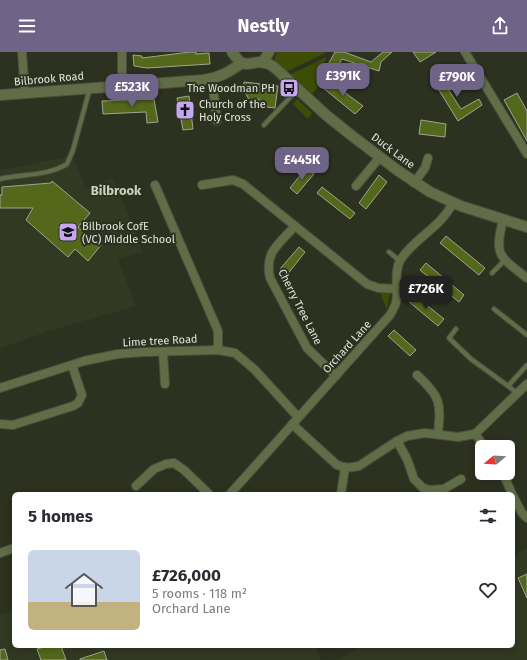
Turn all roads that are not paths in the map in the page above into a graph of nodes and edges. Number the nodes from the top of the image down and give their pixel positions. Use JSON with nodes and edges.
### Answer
{"nodes":[{"id":1,"x":22,"y":52,"type":"edge"},
{"id":2,"x":122,"y":52,"type":"edge"},
{"id":3,"x":232,"y":52,"type":"edge"},
{"id":4,"x":268,"y":52,"type":"edge"},
{"id":5,"x":465,"y":52,"type":"edge"},
{"id":6,"x":263,"y":62,"type":"junction"},
{"id":7,"x":242,"y":63,"type":"junction"},
{"id":8,"x":212,"y":79,"type":"junction"},
{"id":9,"x":122,"y":86,"type":"junction"},
{"id":10,"x":90,"y":88,"type":"junction"},
{"id":11,"x":298,"y":89,"type":"junction"},
{"id":12,"x":25,"y":93,"type":"junction"},
{"id":13,"x":0,"y":95,"type":"edge"},
{"id":14,"x":217,"y":121,"type":"dead end"},
{"id":15,"x":264,"y":125,"type":"dead end"},
{"id":16,"x":527,"y":154,"type":"edge"},
{"id":17,"x":380,"y":156,"type":"junction"},
{"id":18,"x":428,"y":158,"type":"dead end"},
{"id":19,"x":0,"y":179,"type":"edge"},
{"id":20,"x":414,"y":183,"type":"junction"},
{"id":21,"x":155,"y":185,"type":"dead end"},
{"id":22,"x":202,"y":185,"type":"dead end"},
{"id":23,"x":356,"y":186,"type":"dead end"},
{"id":24,"x":453,"y":203,"type":"junction"},
{"id":25,"x":503,"y":220,"type":"junction"},
{"id":26,"x":295,"y":226,"type":"junction"},
{"id":27,"x":527,"y":227,"type":"edge"},
{"id":28,"x":389,"y":252,"type":"dead end"},
{"id":29,"x":505,"y":260,"type":"junction"},
{"id":30,"x":400,"y":261,"type":"junction"},
{"id":31,"x":492,"y":273,"type":"dead end"},
{"id":32,"x":527,"y":278,"type":"edge"},
{"id":33,"x":397,"y":289,"type":"junction"},
{"id":34,"x":494,"y":309,"type":"dead end"},
{"id":35,"x":456,"y":329,"type":"dead end"},
{"id":36,"x":527,"y":336,"type":"edge"},
{"id":37,"x":218,"y":350,"type":"junction"},
{"id":38,"x":163,"y":352,"type":"junction"},
{"id":39,"x":72,"y":365,"type":"junction"},
{"id":40,"x":527,"y":365,"type":"edge"},
{"id":41,"x":336,"y":376,"type":"junction"},
{"id":42,"x":417,"y":376,"type":"dead end"},
{"id":43,"x":165,"y":384,"type":"dead end"},
{"id":44,"x":527,"y":384,"type":"edge"},
{"id":45,"x":508,"y":386,"type":"junction"},
{"id":46,"x":0,"y":388,"type":"edge"},
{"id":47,"x":517,"y":393,"type":"junction"},
{"id":48,"x":298,"y":417,"type":"junction"},
{"id":49,"x":0,"y":424,"type":"edge"},
{"id":50,"x":292,"y":424,"type":"junction"},
{"id":51,"x":438,"y":434,"type":"junction"},
{"id":52,"x":475,"y":434,"type":"junction"},
{"id":53,"x":480,"y":440,"type":"edge"},
{"id":54,"x":397,"y":441,"type":"junction"},
{"id":55,"x":345,"y":468,"type":"junction"},
{"id":56,"x":461,"y":479,"type":"dead end"},
{"id":57,"x":506,"y":480,"type":"edge"},
{"id":58,"x":136,"y":486,"type":"dead end"},
{"id":59,"x":207,"y":492,"type":"edge"},
{"id":60,"x":232,"y":492,"type":"edge"},
{"id":61,"x":341,"y":492,"type":"edge"},
{"id":62,"x":511,"y":492,"type":"edge"},
{"id":63,"x":515,"y":500,"type":"edge"},
{"id":64,"x":527,"y":518,"type":"edge"},
{"id":65,"x":12,"y":549,"type":"edge"},
{"id":66,"x":0,"y":553,"type":"edge"}],
"edges":[{"from":1,"to":12,"type":"street"},
{"from":2,"to":9,"type":"street"},
{"from":3,"to":7,"type":"street"},
{"from":4,"to":6,"type":"street"},
{"from":5,"to":16,"type":"street"},
{"from":6,"to":7,"type":"street"},
{"from":6,"to":11,"type":"street","name":"Duck Lane"},
{"from":7,"to":8,"type":"street","name":"Bilbrook Road"},
{"from":8,"to":9,"type":"street","name":"Bilbrook Road"},
{"from":8,"to":14,"type":"street"},
{"from":9,"to":10,"type":"street","name":"Bilbrook Road"},
{"from":10,"to":12,"type":"street","name":"Bilbrook Road"},
{"from":10,"to":19,"type":"lane"},
{"from":11,"to":15,"type":"lane"},
{"from":11,"to":17,"type":"street","name":"Duck Lane"},
{"from":12,"to":13,"type":"street","name":"Bilbrook Road"},
{"from":17,"to":20,"type":"street","name":"Duck Lane"},
{"from":17,"to":23,"type":"street"},
{"from":18,"to":20,"type":"street"},
{"from":20,"to":24,"type":"street","name":"Duck Lane"},
{"from":21,"to":37,"type":"street"},
{"from":22,"to":26,"type":"street"},
{"from":24,"to":25,"type":"street","name":"Duck Lane"},
{"from":24,"to":30,"type":"street"},
{"from":25,"to":27,"type":"street","name":"Duck Lane"},
{"from":25,"to":29,"type":"street"},
{"from":26,"to":33,"type":"street"},
{"from":26,"to":41,"type":"street","name":"Cherry Tree Lane"},
{"from":28,"to":30,"type":"lane"},
{"from":29,"to":31,"type":"lane"},
{"from":29,"to":32,"type":"street"},
{"from":30,"to":33,"type":"street","name":"Orchard Lane"},
{"from":33,"to":41,"type":"street","name":"Orchard Lane"},
{"from":34,"to":36,"type":"lane"},
{"from":35,"to":45,"type":"lane"},
{"from":37,"to":38,"type":"street","name":"Lime tree Road"},
{"from":37,"to":48,"type":"street","name":"Lime tree Road"},
{"from":38,"to":39,"type":"street","name":"Lime tree Road"},
{"from":38,"to":43,"type":"street"},
{"from":39,"to":46,"type":"street","name":"Lime tree Road"},
{"from":39,"to":49,"type":"street"},
{"from":40,"to":45,"type":"lane"},
{"from":41,"to":48,"type":"street","name":"Orchard Lane"},
{"from":42,"to":51,"type":"street"},
{"from":44,"to":47,"type":"street"},
{"from":45,"to":47,"type":"lane"},
{"from":47,"to":52,"type":"street"},
{"from":48,"to":50,"type":"street","name":"Orchard Lane"},
{"from":50,"to":55,"type":"street"},
{"from":50,"to":60,"type":"street","name":"Orchard Lane"},
{"from":51,"to":52,"type":"street"},
{"from":51,"to":54,"type":"street"},
{"from":52,"to":53,"type":"street"},
{"from":54,"to":55,"type":"street"},
{"from":54,"to":56,"type":"street"},
{"from":55,"to":61,"type":"street"},
{"from":57,"to":62,"type":"street"},
{"from":58,"to":59,"type":"street"},
{"from":63,"to":64,"type":"street"},
{"from":65,"to":66,"type":"street"}]}
